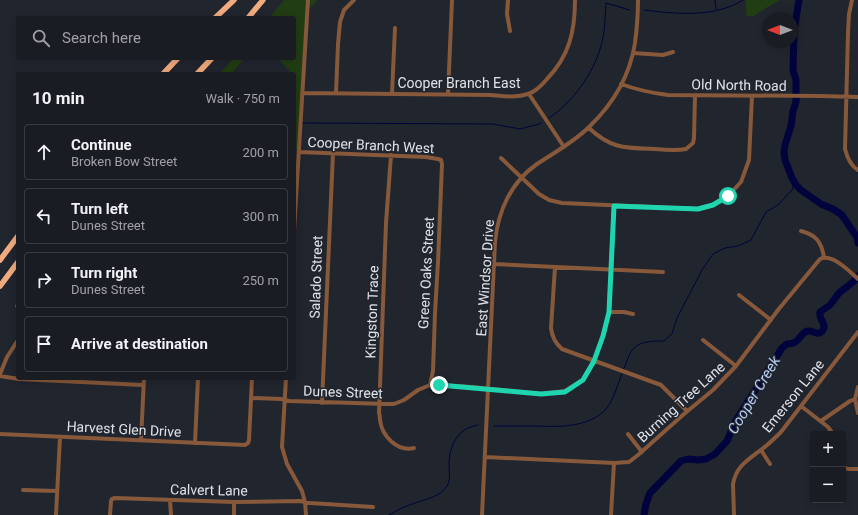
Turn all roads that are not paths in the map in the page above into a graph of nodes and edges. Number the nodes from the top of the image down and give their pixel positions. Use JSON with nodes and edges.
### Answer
{"nodes":[{"id":1,"x":234,"y":0,"type":"edge"},
{"id":2,"x":263,"y":0,"type":"edge"},
{"id":3,"x":308,"y":0,"type":"edge"},
{"id":4,"x":354,"y":0,"type":"edge"},
{"id":5,"x":452,"y":0,"type":"edge"},
{"id":6,"x":508,"y":0,"type":"edge"},
{"id":7,"x":575,"y":0,"type":"edge"},
{"id":8,"x":638,"y":0,"type":"edge"},
{"id":9,"x":852,"y":0,"type":"edge"},
{"id":10,"x":218,"y":16,"type":"edge"},
{"id":11,"x":250,"y":16,"type":"edge"},
{"id":12,"x":395,"y":28,"type":"dead end"},
{"id":13,"x":510,"y":31,"type":"dead end"},
{"id":14,"x":673,"y":52,"type":"dead end"},
{"id":15,"x":633,"y":53,"type":"junction"},
{"id":16,"x":176,"y":60,"type":"edge"},
{"id":17,"x":210,"y":60,"type":"edge"},
{"id":18,"x":165,"y":72,"type":"edge"},
{"id":19,"x":199,"y":72,"type":"edge"},
{"id":20,"x":622,"y":84,"type":"junction"},
{"id":21,"x":302,"y":93,"type":"junction"},
{"id":22,"x":336,"y":93,"type":"junction"},
{"id":23,"x":392,"y":94,"type":"junction"},
{"id":24,"x":448,"y":94,"type":"junction"},
{"id":25,"x":529,"y":94,"type":"junction"},
{"id":26,"x":695,"y":96,"type":"junction"},
{"id":27,"x":752,"y":96,"type":"junction"},
{"id":28,"x":846,"y":96,"type":"junction"},
{"id":29,"x":858,"y":97,"type":"edge"},
{"id":30,"x":589,"y":128,"type":"junction"},
{"id":31,"x":564,"y":147,"type":"junction"},
{"id":32,"x":299,"y":152,"type":"junction"},
{"id":33,"x":333,"y":153,"type":"junction"},
{"id":34,"x":391,"y":155,"type":"junction"},
{"id":35,"x":501,"y":158,"type":"dead end"},
{"id":36,"x":441,"y":160,"type":"joint"},
{"id":37,"x":858,"y":170,"type":"edge"},
{"id":38,"x":522,"y":177,"type":"junction"},
{"id":39,"x":296,"y":187,"type":"edge"},
{"id":40,"x":614,"y":206,"type":"junction"},
{"id":41,"x":801,"y":231,"type":"dead end"},
{"id":42,"x":16,"y":239,"type":"edge"},
{"id":43,"x":824,"y":257,"type":"junction"},
{"id":44,"x":0,"y":260,"type":"edge"},
{"id":45,"x":494,"y":264,"type":"junction"},
{"id":46,"x":16,"y":265,"type":"edge"},
{"id":47,"x":555,"y":267,"type":"junction"},
{"id":48,"x":611,"y":270,"type":"junction"},
{"id":49,"x":664,"y":272,"type":"dead end"},
{"id":50,"x":858,"y":279,"type":"edge"},
{"id":51,"x":0,"y":286,"type":"edge"},
{"id":52,"x":739,"y":295,"type":"dead end"},
{"id":53,"x":609,"y":312,"type":"junction"},
{"id":54,"x":633,"y":314,"type":"dead end"},
{"id":55,"x":771,"y":320,"type":"junction"},
{"id":56,"x":858,"y":332,"type":"edge"},
{"id":57,"x":703,"y":340,"type":"dead end"},
{"id":58,"x":16,"y":343,"type":"edge"},
{"id":59,"x":594,"y":361,"type":"junction"},
{"id":60,"x":736,"y":366,"type":"junction"},
{"id":61,"x":0,"y":375,"type":"edge"},
{"id":62,"x":16,"y":378,"type":"edge"},
{"id":63,"x":37,"y":380,"type":"edge"},
{"id":64,"x":144,"y":380,"type":"edge"},
{"id":65,"x":198,"y":380,"type":"edge"},
{"id":66,"x":252,"y":380,"type":"edge"},
{"id":67,"x":286,"y":380,"type":"edge"},
{"id":68,"x":430,"y":385,"type":"junction"},
{"id":69,"x":143,"y":386,"type":"junction"},
{"id":70,"x":858,"y":386,"type":"edge"},
{"id":71,"x":488,"y":389,"type":"junction"},
{"id":72,"x":251,"y":398,"type":"junction"},
{"id":73,"x":285,"y":400,"type":"junction"},
{"id":74,"x":855,"y":400,"type":"junction"},
{"id":75,"x":322,"y":402,"type":"junction"},
{"id":76,"x":379,"y":405,"type":"junction"},
{"id":77,"x":801,"y":406,"type":"junction"},
{"id":78,"x":687,"y":411,"type":"junction"},
{"id":79,"x":858,"y":413,"type":"edge"},
{"id":80,"x":821,"y":421,"type":"junction"},
{"id":81,"x":831,"y":431,"type":"edge"},
{"id":82,"x":0,"y":434,"type":"edge"},
{"id":83,"x":628,"y":434,"type":"dead end"},
{"id":84,"x":60,"y":437,"type":"junction"},
{"id":85,"x":141,"y":440,"type":"junction"},
{"id":86,"x":195,"y":443,"type":"junction"},
{"id":87,"x":414,"y":448,"type":"dead end"},
{"id":88,"x":761,"y":450,"type":"junction"},
{"id":89,"x":642,"y":452,"type":"junction"},
{"id":90,"x":485,"y":457,"type":"junction"},
{"id":91,"x":614,"y":463,"type":"junction"},
{"id":92,"x":770,"y":464,"type":"dead end"},
{"id":93,"x":846,"y":468,"type":"edge"},
{"id":94,"x":858,"y":469,"type":"edge"},
{"id":95,"x":23,"y":490,"type":"dead end"},
{"id":96,"x":57,"y":491,"type":"junction"},
{"id":97,"x":170,"y":500,"type":"junction"},
{"id":98,"x":234,"y":502,"type":"junction"},
{"id":99,"x":305,"y":502,"type":"junction"},
{"id":100,"x":373,"y":507,"type":"dead end"},
{"id":101,"x":56,"y":515,"type":"edge"},
{"id":102,"x":110,"y":515,"type":"edge"},
{"id":103,"x":171,"y":515,"type":"edge"},
{"id":104,"x":234,"y":515,"type":"edge"},
{"id":105,"x":306,"y":515,"type":"edge"},
{"id":106,"x":482,"y":515,"type":"edge"},
{"id":107,"x":611,"y":515,"type":"edge"},
{"id":108,"x":734,"y":515,"type":"edge"}],
"edges":[{"from":1,"to":10,"type":"highway"},
{"from":2,"to":11,"type":"highway"},
{"from":3,"to":21,"type":"street"},
{"from":4,"to":22,"type":"street"},
{"from":5,"to":24,"type":"street"},
{"from":6,"to":13,"type":"street"},
{"from":7,"to":25,"type":"street","name":"Cooper Branch East"},
{"from":8,"to":15,"type":"street","name":"East Windsor Drive"},
{"from":9,"to":28,"type":"street"},
{"from":12,"to":23,"type":"street"},
{"from":14,"to":15,"type":"street"},
{"from":15,"to":20,"type":"street","name":"East Windsor Drive"},
{"from":16,"to":18,"type":"highway"},
{"from":17,"to":19,"type":"highway"},
{"from":20,"to":26,"type":"street","name":"Old North Road"},
{"from":20,"to":30,"type":"street","name":"East Windsor Drive"},
{"from":21,"to":22,"type":"street","name":"Cooper Branch East"},
{"from":21,"to":32,"type":"street"},
{"from":22,"to":23,"type":"street","name":"Cooper Branch East"},
{"from":23,"to":24,"type":"street","name":"Cooper Branch East"},
{"from":24,"to":25,"type":"street","name":"Cooper Branch East"},
{"from":25,"to":31,"type":"street"},
{"from":26,"to":27,"type":"street","name":"Old North Road"},
{"from":26,"to":30,"type":"street"},
{"from":27,"to":28,"type":"street","name":"Old North Road"},
{"from":27,"to":40,"type":"street"},
{"from":28,"to":29,"type":"street","name":"Old North Road"},
{"from":28,"to":37,"type":"street"},
{"from":30,"to":31,"type":"street","name":"East Windsor Drive"},
{"from":31,"to":38,"type":"street","name":"East Windsor Drive"},
{"from":32,"to":33,"type":"street","name":"Cooper Branch West"},
{"from":32,"to":39,"type":"street"},
{"from":33,"to":34,"type":"street","name":"Cooper Branch West"},
{"from":33,"to":75,"type":"street","name":"Salado Street"},
{"from":34,"to":36,"type":"street","name":"Cooper Branch West"},
{"from":34,"to":76,"type":"street","name":"Kingston Trace"},
{"from":35,"to":38,"type":"street"},
{"from":36,"to":68,"type":"street","name":"Green Oaks Street"},
{"from":38,"to":40,"type":"street"},
{"from":38,"to":45,"type":"street","name":"East Windsor Drive"},
{"from":40,"to":48,"type":"street"},
{"from":41,"to":43,"type":"street"},
{"from":42,"to":44,"type":"highway"},
{"from":43,"to":50,"type":"street"},
{"from":43,"to":55,"type":"street","name":"Burning Tree Lane"},
{"from":45,"to":47,"type":"street"},
{"from":45,"to":71,"type":"street","name":"East Windsor Drive"},
{"from":46,"to":51,"type":"highway"},
{"from":47,"to":48,"type":"street"},
{"from":47,"to":59,"type":"street"},
{"from":48,"to":49,"type":"street"},
{"from":48,"to":53,"type":"street"},
{"from":52,"to":55,"type":"street"},
{"from":53,"to":54,"type":"street"},
{"from":53,"to":59,"type":"street"},
{"from":55,"to":60,"type":"street","name":"Burning Tree Lane"},
{"from":56,"to":77,"type":"street","name":"Emerson Lane"},
{"from":57,"to":60,"type":"street"},
{"from":58,"to":61,"type":"street"},
{"from":59,"to":71,"type":"street"},
{"from":59,"to":78,"type":"street"},
{"from":60,"to":78,"type":"street","name":"Burning Tree Lane"},
{"from":61,"to":62,"type":"street"},
{"from":63,"to":69,"type":"street"},
{"from":64,"to":69,"type":"street"},
{"from":65,"to":86,"type":"street"},
{"from":66,"to":72,"type":"street"},
{"from":67,"to":73,"type":"street"},
{"from":68,"to":71,"type":"street"},
{"from":68,"to":76,"type":"street","name":"Dunes Street"},
{"from":69,"to":85,"type":"street"},
{"from":70,"to":74,"type":"street"},
{"from":71,"to":90,"type":"street","name":"East Windsor Drive"},
{"from":72,"to":73,"type":"street","name":"Dunes Street"},
{"from":72,"to":86,"type":"street","name":"Harvest Glen Drive"},
{"from":73,"to":75,"type":"street","name":"Dunes Street"},
{"from":73,"to":99,"type":"street"},
{"from":74,"to":79,"type":"street"},
{"from":74,"to":80,"type":"street"},
{"from":75,"to":76,"type":"street","name":"Dunes Street"},
{"from":76,"to":87,"type":"street","name":"Kingston Trace"},
{"from":77,"to":80,"type":"street"},
{"from":77,"to":88,"type":"street","name":"Emerson Lane"},
{"from":78,"to":89,"type":"street","name":"Burning Tree Lane"},
{"from":80,"to":81,"type":"street"},
{"from":82,"to":84,"type":"street","name":"Harvest Glen Drive"},
{"from":83,"to":89,"type":"street"},
{"from":84,"to":85,"type":"street","name":"Harvest Glen Drive"},
{"from":84,"to":96,"type":"street"},
{"from":85,"to":86,"type":"street","name":"Harvest Glen Drive"},
{"from":88,"to":92,"type":"street"},
{"from":88,"to":108,"type":"street","name":"Emerson Lane"},
{"from":89,"to":91,"type":"street","name":"Burning Tree Lane"},
{"from":90,"to":91,"type":"street","name":"Burning Tree Lane"},
{"from":90,"to":106,"type":"street","name":"East Windsor Drive"},
{"from":91,"to":107,"type":"street"},
{"from":93,"to":94,"type":"street"},
{"from":95,"to":96,"type":"street"},
{"from":96,"to":101,"type":"street"},
{"from":97,"to":98,"type":"street","name":"Calvert Lane"},
{"from":97,"to":102,"type":"street","name":"Calvert Lane"},
{"from":97,"to":103,"type":"street"},
{"from":98,"to":99,"type":"street","name":"Calvert Lane"},
{"from":98,"to":104,"type":"street"},
{"from":99,"to":100,"type":"street","name":"Calvert Lane"},
{"from":99,"to":105,"type":"street"}]}
